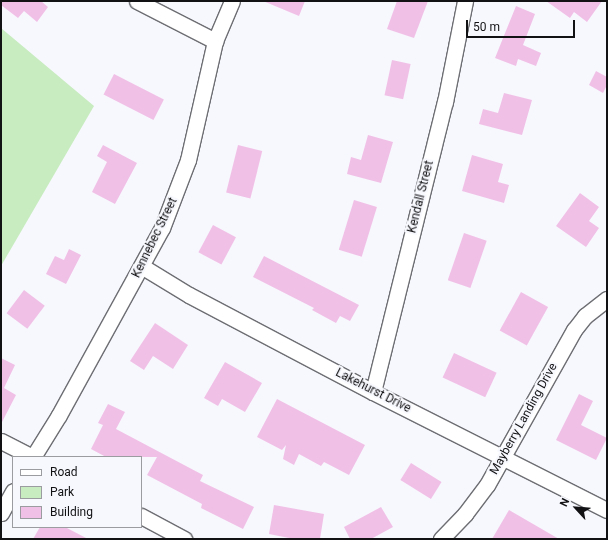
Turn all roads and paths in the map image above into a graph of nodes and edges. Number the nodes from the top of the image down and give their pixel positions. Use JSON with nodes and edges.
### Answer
{"nodes":[{"id":1,"x":137,"y":1,"type":"edge"},
{"id":2,"x":232,"y":1,"type":"edge"},
{"id":3,"x":465,"y":1,"type":"edge"},
{"id":4,"x":215,"y":41,"type":"junction"},
{"id":5,"x":143,"y":267,"type":"junction"},
{"id":6,"x":607,"y":299,"type":"edge"},
{"id":7,"x":373,"y":392,"type":"junction"},
{"id":8,"x":1,"y":441,"type":"edge"},
{"id":9,"x":30,"y":456,"type":"edge"},
{"id":10,"x":33,"y":456,"type":"edge"},
{"id":11,"x":503,"y":459,"type":"junction"},
{"id":12,"x":12,"y":494,"type":"edge"},
{"id":13,"x":607,"y":510,"type":"edge"},
{"id":14,"x":1,"y":513,"type":"edge"},
{"id":15,"x":142,"y":517,"type":"edge"},
{"id":16,"x":184,"y":539,"type":"edge"},
{"id":17,"x":441,"y":539,"type":"edge"}],
"edges":[{"from":1,"to":4,"type":"street"},
{"from":2,"to":4,"type":"street","name":"Kennebec Street"},
{"from":3,"to":7,"type":"street","name":"Kendall Street"},
{"from":4,"to":5,"type":"street","name":"Kennebec Street"},
{"from":5,"to":7,"type":"street","name":"Lakehurst Drive"},
{"from":5,"to":10,"type":"street","name":"Kennebec Street"},
{"from":6,"to":11,"type":"street","name":"Mayberry Landing Drive"},
{"from":7,"to":11,"type":"street","name":"Lakehurst Drive"},
{"from":8,"to":9,"type":"street"},
{"from":11,"to":13,"type":"street","name":"Lakehurst Drive"},
{"from":11,"to":17,"type":"street","name":"Mayberry Landing Drive"},
{"from":12,"to":14,"type":"street"},
{"from":15,"to":16,"type":"street"}]}
